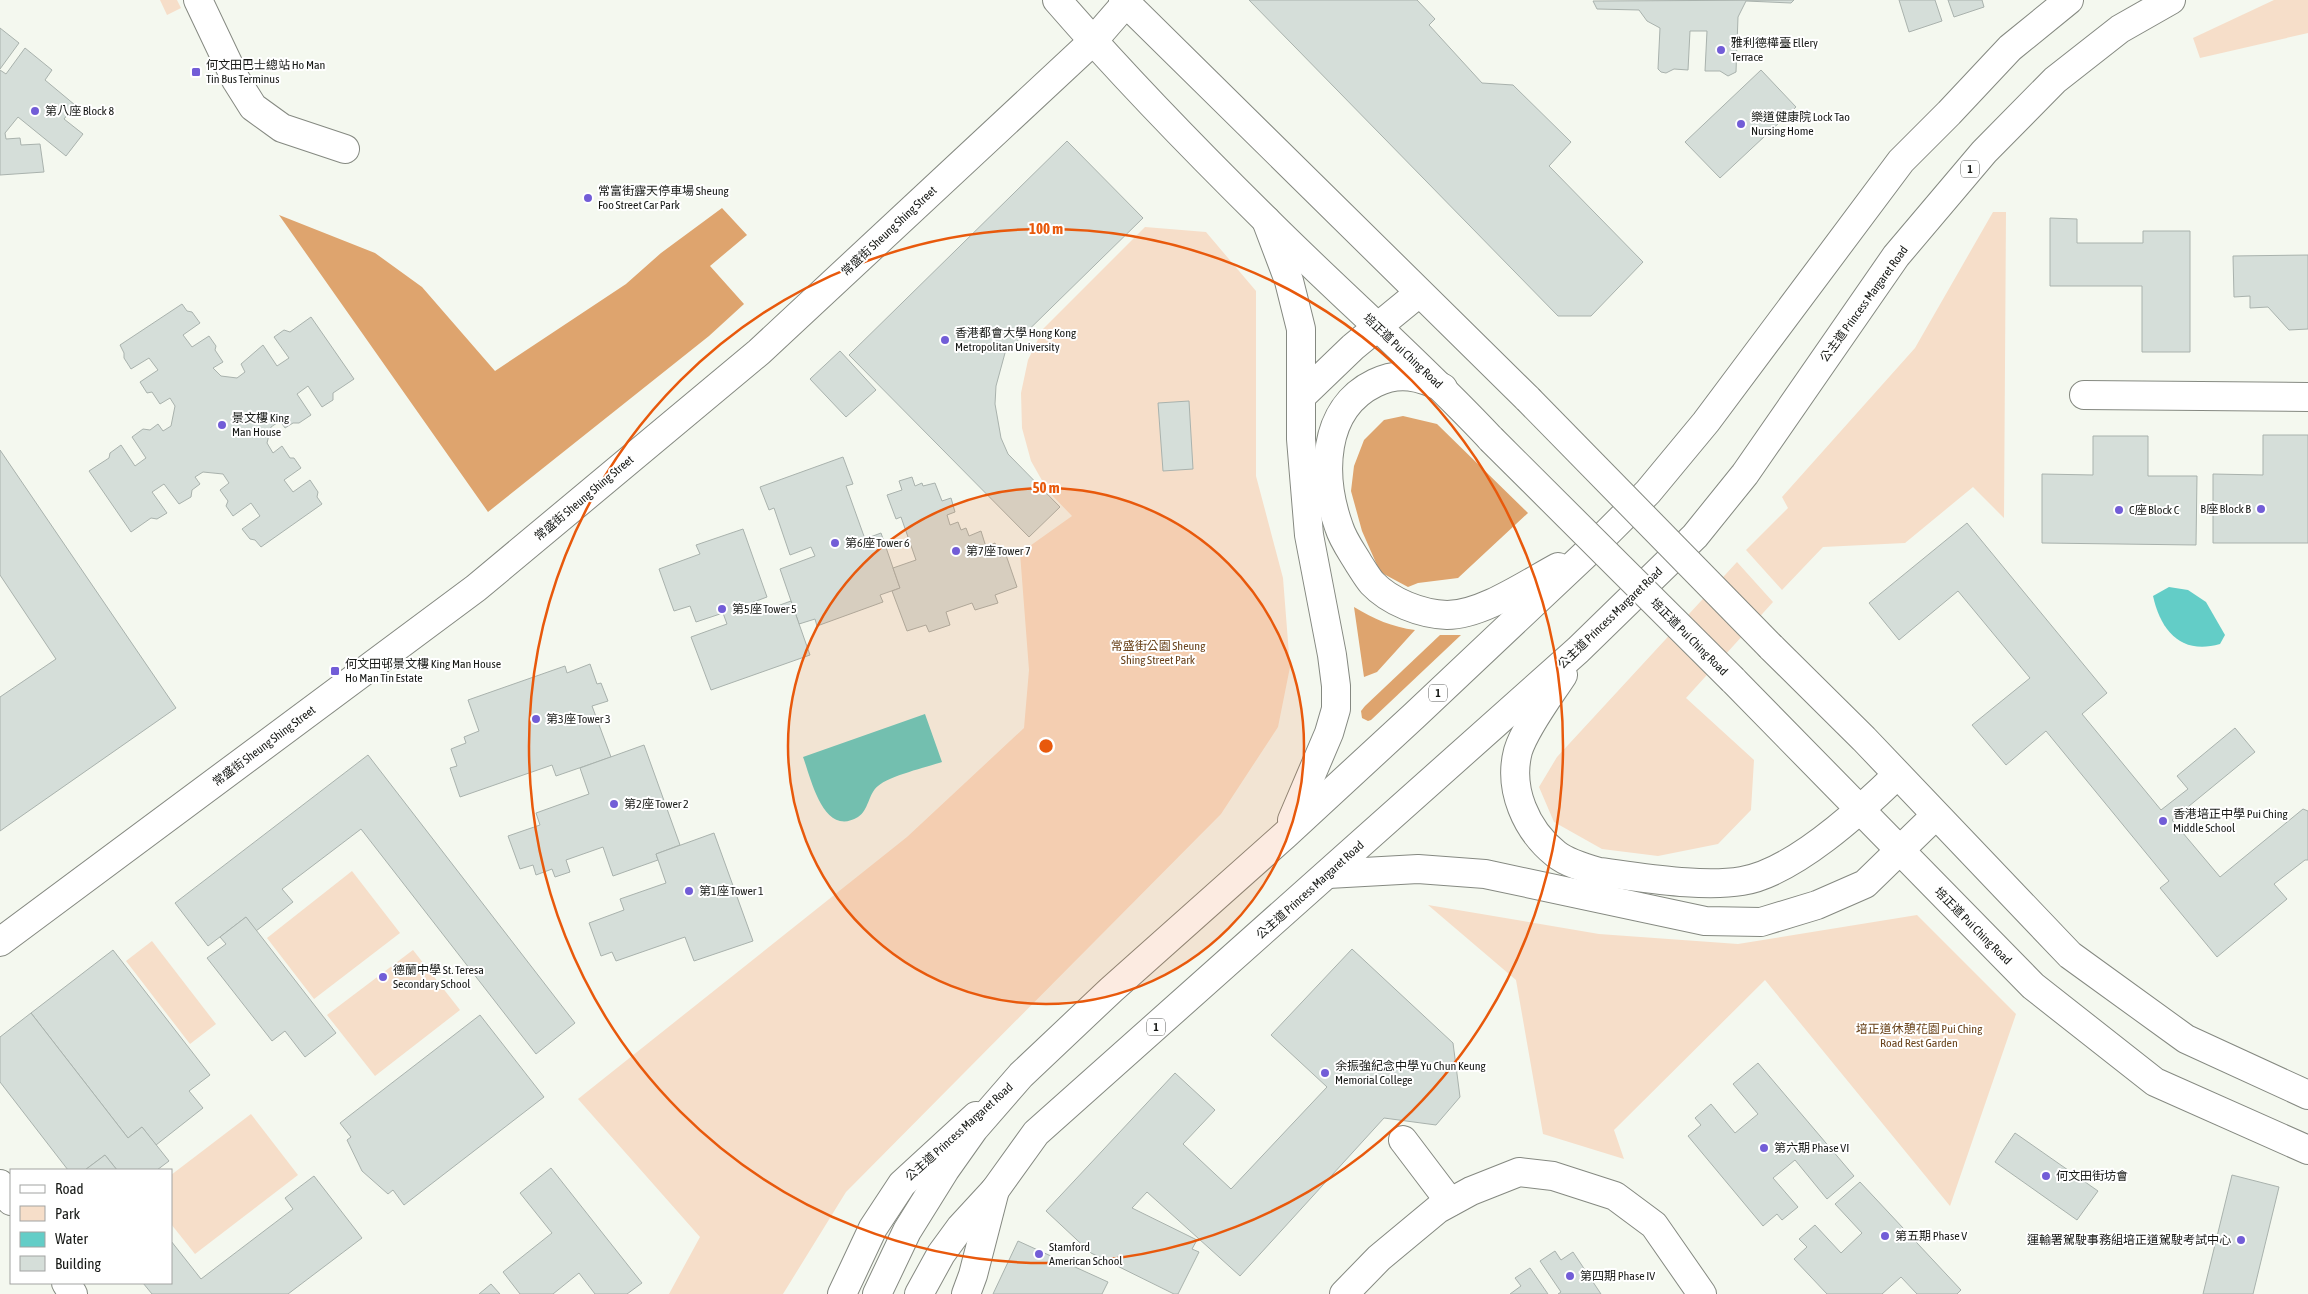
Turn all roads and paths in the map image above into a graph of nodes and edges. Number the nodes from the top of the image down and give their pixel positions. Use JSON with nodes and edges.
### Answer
{"nodes":[{"id":1,"x":198,"y":0,"type":"edge"},
{"id":2,"x":1057,"y":0,"type":"edge"},
{"id":3,"x":2069,"y":0,"type":"edge"},
{"id":4,"x":2171,"y":0,"type":"edge"},
{"id":5,"x":1125,"y":2,"type":"edge"},
{"id":6,"x":1093,"y":42,"type":"junction"},
{"id":7,"x":345,"y":149,"type":"dead end"},
{"id":8,"x":1266,"y":220,"type":"junction"},
{"id":9,"x":1419,"y":293,"type":"junction"},
{"id":10,"x":1376,"y":326,"type":"junction"},
{"id":11,"x":1443,"y":388,"type":"junction"},
{"id":12,"x":2084,"y":395,"type":"dead end"},
{"id":13,"x":1302,"y":396,"type":"junction"},
{"id":14,"x":2308,"y":397,"type":"edge"},
{"id":15,"x":1590,"y":550,"type":"junction"},
{"id":16,"x":1578,"y":650,"type":"junction"},
{"id":17,"x":1897,"y":775,"type":"junction"},
{"id":18,"x":1860,"y":811,"type":"junction"},
{"id":19,"x":1936,"y":816,"type":"junction"},
{"id":20,"x":1285,"y":835,"type":"junction"},
{"id":21,"x":1900,"y":852,"type":"junction"},
{"id":22,"x":1328,"y":874,"type":"junction"},
{"id":23,"x":0,"y":942,"type":"edge"},
{"id":24,"x":1021,"y":1075,"type":"junction"},
{"id":25,"x":2308,"y":1095,"type":"edge"},
{"id":26,"x":1403,"y":1140,"type":"dead end"},
{"id":27,"x":2308,"y":1150,"type":"edge"},
{"id":28,"x":0,"y":1184,"type":"edge"},
{"id":29,"x":995,"y":1190,"type":"junction"},
{"id":30,"x":10,"y":1199,"type":"edge"},
{"id":31,"x":1450,"y":1202,"type":"junction"},
{"id":32,"x":842,"y":1294,"type":"edge"},
{"id":33,"x":877,"y":1294,"type":"edge"},
{"id":34,"x":919,"y":1294,"type":"edge"},
{"id":35,"x":966,"y":1294,"type":"edge"},
{"id":36,"x":1344,"y":1294,"type":"edge"},
{"id":37,"x":1702,"y":1294,"type":"edge"}],
"edges":[{"from":1,"to":7,"type":"main road"},
{"from":2,"to":6,"type":"main road","name":"培正道 Pui Ching Road"},
{"from":3,"to":15,"type":"main road","name":"公主道 Princess Margaret Road","number":"1"},
{"from":4,"to":16,"type":"main road","name":"公主道 Princess Margaret Road","number":"1"},
{"from":5,"to":6,"type":"main road","name":"常盛街 Sheung Shing Street"},
{"from":5,"to":9,"type":"main road"},
{"from":6,"to":8,"type":"main road","name":"培正道 Pui Ching Road"},
{"from":6,"to":23,"type":"main road","name":"常盛街 Sheung Shing Street"},
{"from":8,"to":10,"type":"main road","name":"培正道 Pui Ching Road"},
{"from":8,"to":13,"type":"main road"},
{"from":9,"to":10,"type":"main road"},
{"from":9,"to":17,"type":"main road","bridge":true},
{"from":10,"to":11,"type":"main road","name":"培正道 Pui Ching Road"},
{"from":10,"to":13,"type":"main road"},
{"from":11,"to":15,"type":"main road"},
{"from":11,"to":18,"type":"main road","name":"培正道 Pui Ching Road","bridge":true},
{"from":12,"to":14,"type":"main road"},
{"from":13,"to":20,"type":"main road"},
{"from":15,"to":20,"type":"main road","name":"公主道 Princess Margaret Road","number":"1"},
{"from":16,"to":18,"type":"main road"},
{"from":16,"to":22,"type":"main road","name":"公主道 Princess Margaret Road","number":"1"},
{"from":17,"to":18,"type":"main road"},
{"from":17,"to":19,"type":"main road"},
{"from":18,"to":21,"type":"main road","name":"培正道 Pui Ching Road"},
{"from":19,"to":21,"type":"main road"},
{"from":19,"to":25,"type":"main road"},
{"from":20,"to":24,"type":"main road","name":"公主道 Princess Margaret Road","number":"1"},
{"from":21,"to":22,"type":"main road"},
{"from":21,"to":27,"type":"main road","name":"培正道 Pui Ching Road"},
{"from":22,"to":29,"type":"main road","name":"公主道 Princess Margaret Road","number":"1"},
{"from":24,"to":32,"type":"main road","name":"公主道 Princess Margaret Road"},
{"from":24,"to":33,"type":"main road","name":"公主道 Princess Margaret Road","number":"1"},
{"from":26,"to":31,"type":"main road"},
{"from":28,"to":30,"type":"main road"},
{"from":29,"to":34,"type":"main road","name":"公主道 Princess Margaret Road","number":"1"},
{"from":29,"to":35,"type":"main road","name":"公主道 Princess Margaret Road"},
{"from":31,"to":36,"type":"main road"},
{"from":31,"to":37,"type":"main road"}]}
